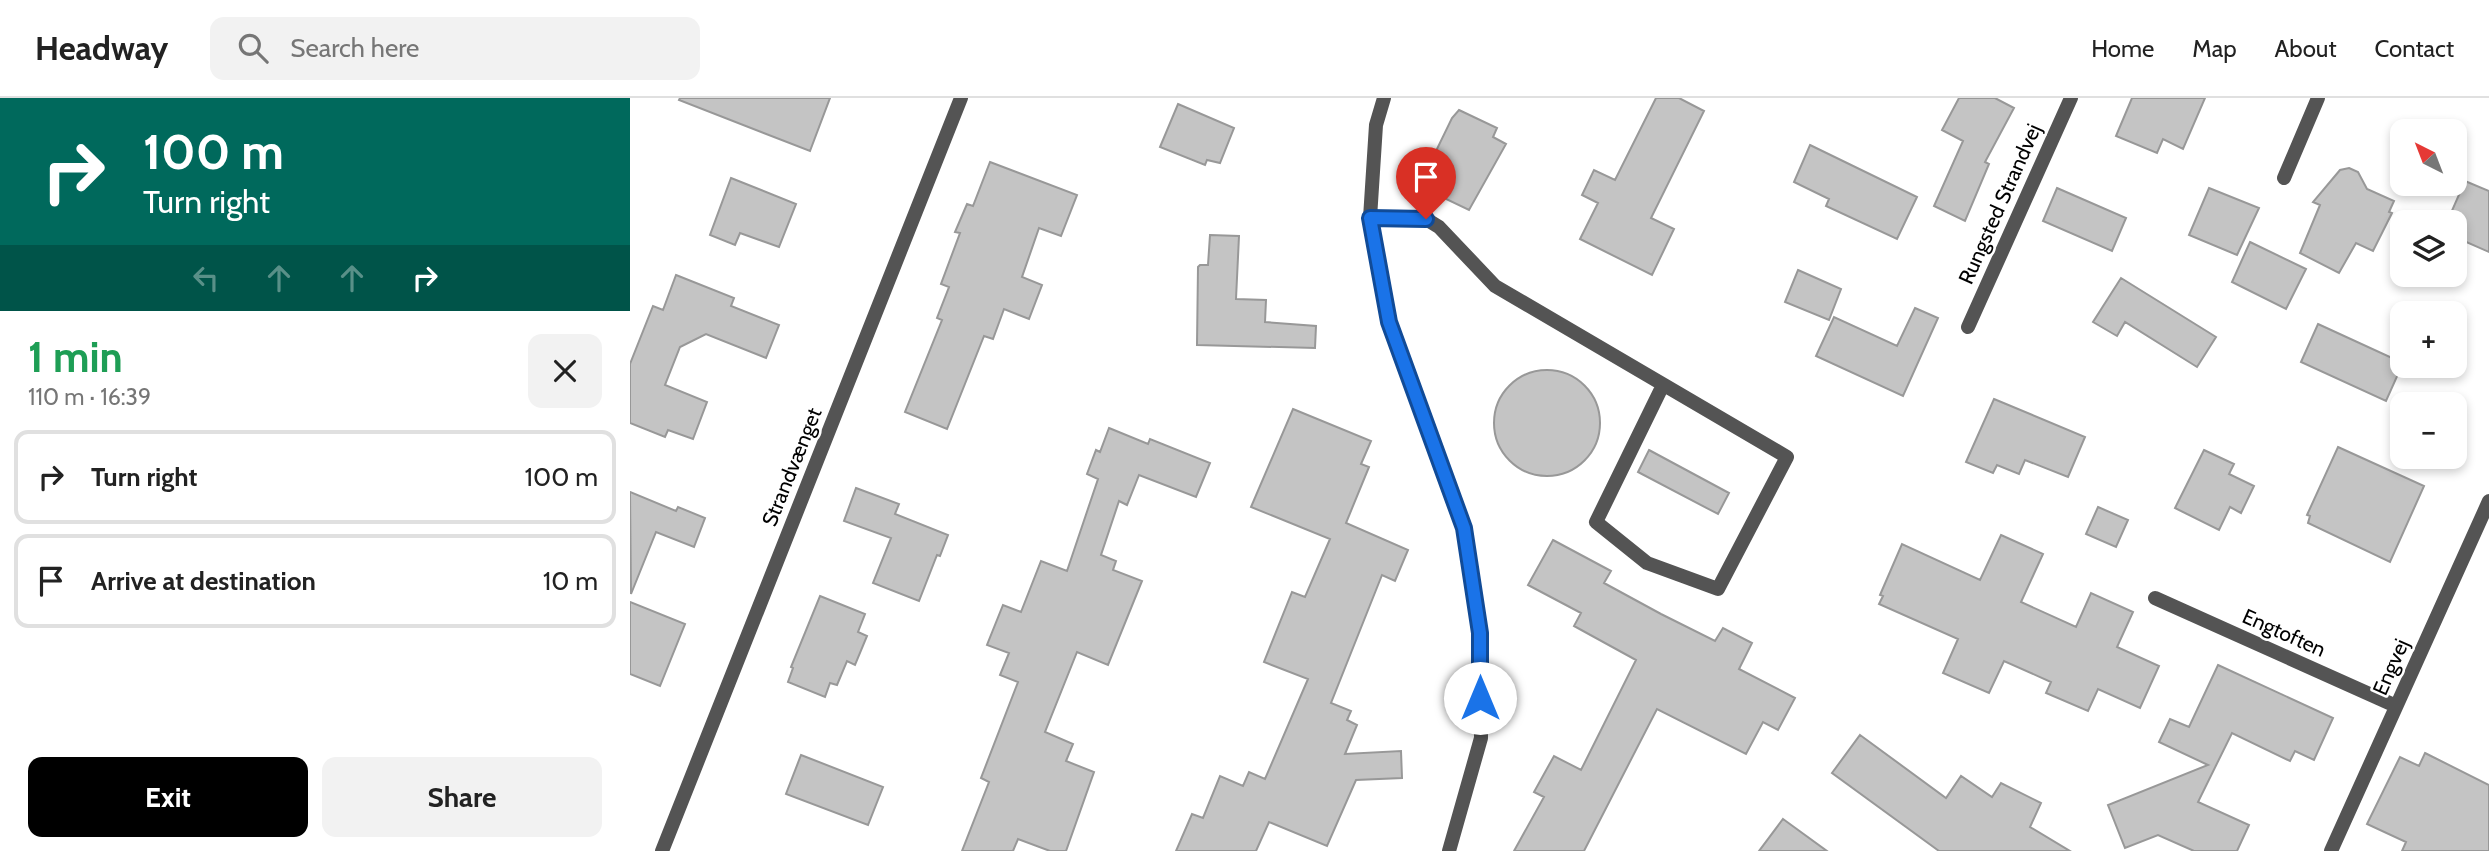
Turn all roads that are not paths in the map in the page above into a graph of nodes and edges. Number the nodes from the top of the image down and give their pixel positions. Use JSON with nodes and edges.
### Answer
{"nodes":[{"id":1,"x":961,"y":98,"type":"edge"},
{"id":2,"x":1384,"y":98,"type":"edge"},
{"id":3,"x":2071,"y":98,"type":"edge"},
{"id":4,"x":2318,"y":98,"type":"edge"},
{"id":5,"x":2284,"y":178,"type":"dead end"},
{"id":6,"x":1370,"y":218,"type":"junction"},
{"id":7,"x":1968,"y":327,"type":"dead end"},
{"id":8,"x":1663,"y":386,"type":"junction"},
{"id":9,"x":2489,"y":501,"type":"edge"},
{"id":10,"x":2155,"y":598,"type":"dead end"},
{"id":11,"x":2396,"y":706,"type":"junction"},
{"id":12,"x":662,"y":851,"type":"edge"},
{"id":13,"x":1449,"y":851,"type":"edge"},
{"id":14,"x":2331,"y":851,"type":"edge"}],
"edges":[{"from":1,"to":12,"type":"street","name":"Strandvænget"},
{"from":2,"to":6,"type":"street"},
{"from":3,"to":7,"type":"street","name":"Rungsted Strandvej"},
{"from":4,"to":5,"type":"street"},
{"from":6,"to":8,"type":"street"},
{"from":6,"to":13,"type":"street"},
{"from":8,"to":8,"type":"street"},
{"from":9,"to":11,"type":"street","name":"Engvej"},
{"from":10,"to":11,"type":"street","name":"Engtoften"},
{"from":11,"to":14,"type":"street","name":"Engvej"}]}
